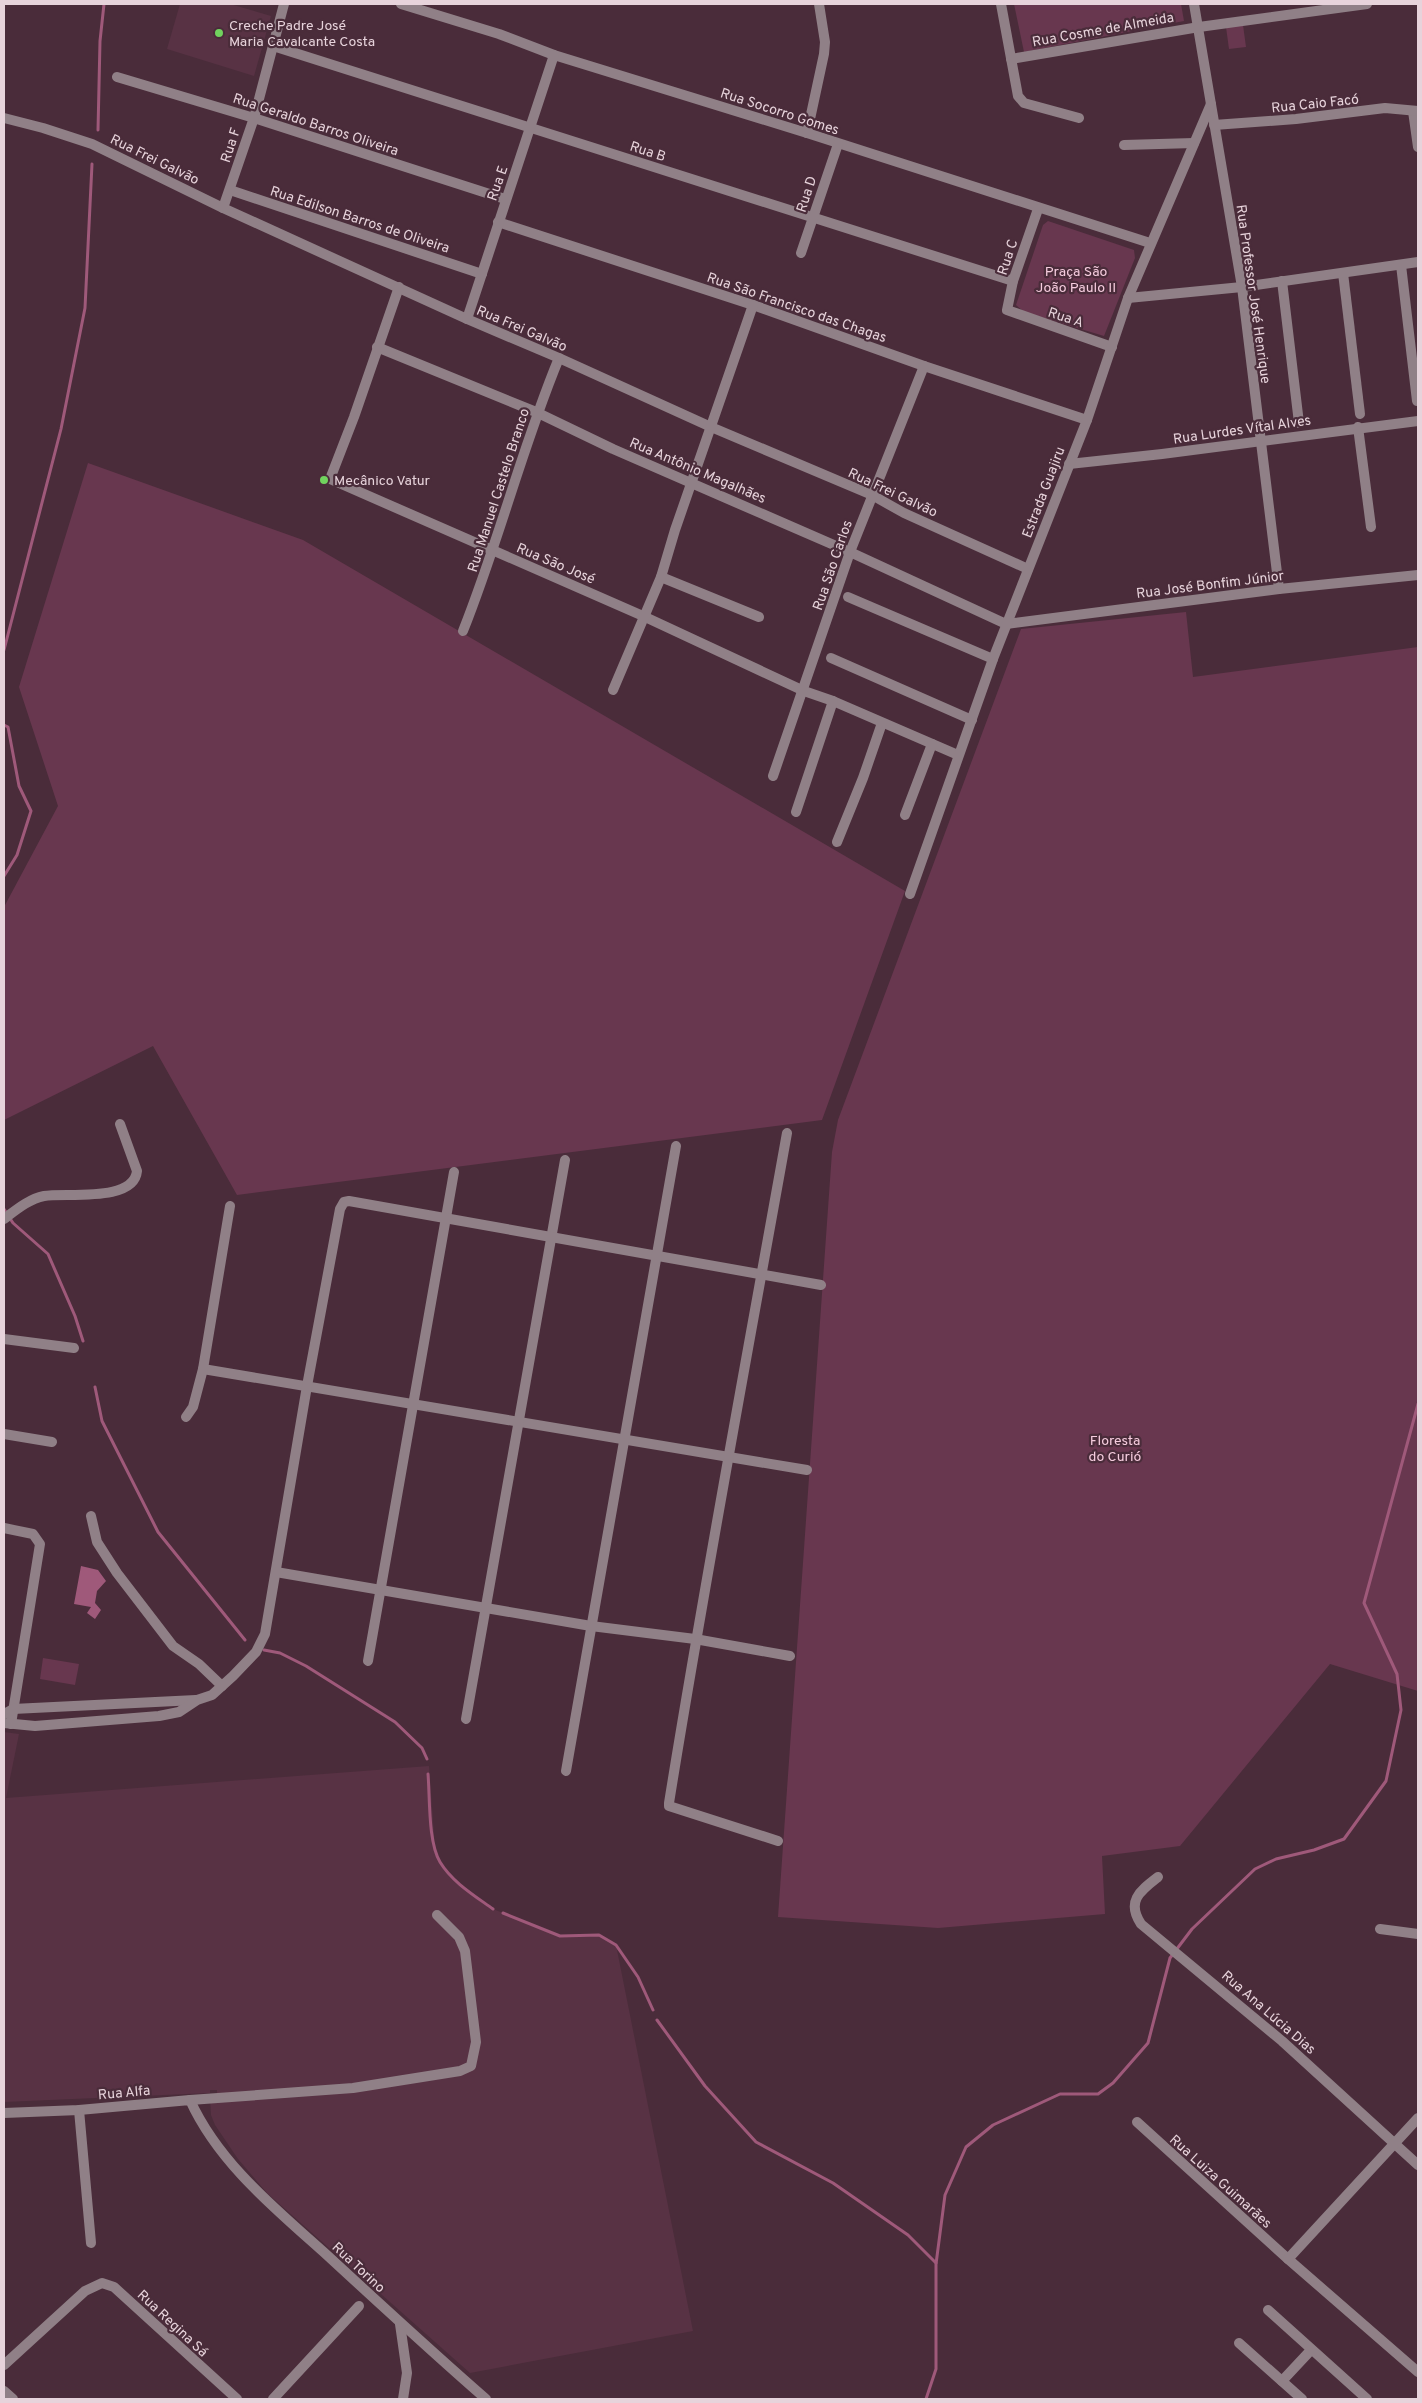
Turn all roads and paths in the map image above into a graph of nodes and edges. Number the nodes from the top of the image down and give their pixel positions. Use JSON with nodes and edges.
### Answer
{"nodes":[{"id":1,"x":284,"y":4,"type":"edge"},
{"id":2,"x":401,"y":4,"type":"edge"},
{"id":3,"x":820,"y":4,"type":"edge"},
{"id":4,"x":1002,"y":4,"type":"edge"},
{"id":5,"x":1194,"y":4,"type":"edge"},
{"id":6,"x":1367,"y":4,"type":"edge"},
{"id":7,"x":1199,"y":27,"type":"junction"},
{"id":8,"x":274,"y":46,"type":"junction"},
{"id":9,"x":554,"y":55,"type":"junction"},
{"id":10,"x":1012,"y":59,"type":"junction"},
{"id":11,"x":117,"y":77,"type":"dead end"},
{"id":12,"x":1211,"y":104,"type":"junction"},
{"id":13,"x":1415,"y":111,"type":"edge"},
{"id":14,"x":4,"y":118,"type":"edge"},
{"id":15,"x":254,"y":118,"type":"junction"},
{"id":16,"x":1079,"y":118,"type":"dead end"},
{"id":17,"x":1214,"y":125,"type":"junction"},
{"id":18,"x":531,"y":127,"type":"junction"},
{"id":19,"x":807,"y":133,"type":"junction"},
{"id":20,"x":1194,"y":143,"type":"junction"},
{"id":21,"x":838,"y":144,"type":"junction"},
{"id":22,"x":1124,"y":145,"type":"dead end"},
{"id":23,"x":1418,"y":147,"type":"edge"},
{"id":24,"x":230,"y":190,"type":"junction"},
{"id":25,"x":506,"y":199,"type":"junction"},
{"id":26,"x":223,"y":208,"type":"junction"},
{"id":27,"x":1038,"y":209,"type":"junction"},
{"id":28,"x":813,"y":219,"type":"junction"},
{"id":29,"x":498,"y":222,"type":"junction"},
{"id":30,"x":1150,"y":243,"type":"junction"},
{"id":31,"x":801,"y":254,"type":"dead end"},
{"id":32,"x":1418,"y":262,"type":"edge"},
{"id":33,"x":1401,"y":265,"type":"junction"},
{"id":34,"x":1343,"y":273,"type":"junction"},
{"id":35,"x":482,"y":274,"type":"junction"},
{"id":36,"x":1013,"y":281,"type":"junction"},
{"id":37,"x":1282,"y":281,"type":"junction"},
{"id":38,"x":398,"y":287,"type":"junction"},
{"id":39,"x":1242,"y":287,"type":"junction"},
{"id":40,"x":1128,"y":298,"type":"junction"},
{"id":41,"x":753,"y":305,"type":"junction"},
{"id":42,"x":1011,"y":313,"type":"joint"},
{"id":43,"x":467,"y":319,"type":"junction"},
{"id":44,"x":377,"y":347,"type":"junction"},
{"id":45,"x":1112,"y":347,"type":"junction"},
{"id":46,"x":559,"y":358,"type":"junction"},
{"id":47,"x":924,"y":366,"type":"junction"},
{"id":48,"x":1417,"y":402,"type":"edge"},
{"id":49,"x":536,"y":412,"type":"junction"},
{"id":50,"x":1360,"y":414,"type":"dead end"},
{"id":51,"x":1087,"y":420,"type":"junction"},
{"id":52,"x":1418,"y":421,"type":"edge"},
{"id":53,"x":1299,"y":422,"type":"dead end"},
{"id":54,"x":711,"y":427,"type":"junction"},
{"id":55,"x":1358,"y":427,"type":"junction"},
{"id":56,"x":1260,"y":440,"type":"junction"},
{"id":57,"x":1069,"y":464,"type":"junction"},
{"id":58,"x":693,"y":483,"type":"junction"},
{"id":59,"x":872,"y":495,"type":"junction"},
{"id":60,"x":1371,"y":527,"type":"dead end"},
{"id":61,"x":493,"y":551,"type":"junction"},
{"id":62,"x":850,"y":552,"type":"junction"},
{"id":63,"x":1028,"y":568,"type":"junction"},
{"id":64,"x":1418,"y":575,"type":"edge"},
{"id":65,"x":662,"y":577,"type":"junction"},
{"id":66,"x":1279,"y":589,"type":"junction"},
{"id":67,"x":848,"y":597,"type":"dead end"},
{"id":68,"x":643,"y":616,"type":"junction"},
{"id":69,"x":759,"y":618,"type":"dead end"},
{"id":70,"x":1006,"y":624,"type":"junction"},
{"id":71,"x":463,"y":631,"type":"dead end"},
{"id":72,"x":831,"y":658,"type":"dead end"},
{"id":73,"x":993,"y":659,"type":"junction"},
{"id":74,"x":613,"y":690,"type":"dead end"},
{"id":75,"x":804,"y":691,"type":"junction"},
{"id":76,"x":832,"y":701,"type":"junction"},
{"id":77,"x":972,"y":720,"type":"junction"},
{"id":78,"x":882,"y":723,"type":"junction"},
{"id":79,"x":932,"y":744,"type":"junction"},
{"id":80,"x":958,"y":755,"type":"junction"},
{"id":81,"x":773,"y":776,"type":"dead end"},
{"id":82,"x":796,"y":812,"type":"dead end"},
{"id":83,"x":905,"y":815,"type":"dead end"},
{"id":84,"x":837,"y":842,"type":"dead end"},
{"id":85,"x":910,"y":894,"type":"dead end"},
{"id":86,"x":120,"y":1124,"type":"dead end"},
{"id":87,"x":787,"y":1132,"type":"dead end"},
{"id":88,"x":676,"y":1146,"type":"dead end"},
{"id":89,"x":564,"y":1160,"type":"dead end"},
{"id":90,"x":454,"y":1172,"type":"dead end"},
{"id":91,"x":230,"y":1206,"type":"dead end"},
{"id":92,"x":6,"y":1217,"type":"edge"},
{"id":93,"x":446,"y":1218,"type":"junction"},
{"id":94,"x":551,"y":1237,"type":"junction"},
{"id":95,"x":656,"y":1256,"type":"junction"},
{"id":96,"x":762,"y":1274,"type":"junction"},
{"id":97,"x":821,"y":1284,"type":"dead end"},
{"id":98,"x":4,"y":1339,"type":"edge"},
{"id":99,"x":74,"y":1348,"type":"dead end"},
{"id":100,"x":203,"y":1369,"type":"junction"},
{"id":101,"x":307,"y":1386,"type":"junction"},
{"id":102,"x":413,"y":1404,"type":"junction"},
{"id":103,"x":186,"y":1417,"type":"dead end"},
{"id":104,"x":518,"y":1422,"type":"junction"},
{"id":105,"x":4,"y":1434,"type":"edge"},
{"id":106,"x":624,"y":1439,"type":"junction"},
{"id":107,"x":52,"y":1442,"type":"dead end"},
{"id":108,"x":730,"y":1457,"type":"junction"},
{"id":109,"x":807,"y":1470,"type":"dead end"},
{"id":110,"x":91,"y":1516,"type":"dead end"},
{"id":111,"x":4,"y":1528,"type":"edge"},
{"id":112,"x":276,"y":1572,"type":"junction"},
{"id":113,"x":381,"y":1590,"type":"junction"},
{"id":114,"x":486,"y":1608,"type":"junction"},
{"id":115,"x":591,"y":1626,"type":"junction"},
{"id":116,"x":695,"y":1639,"type":"junction"},
{"id":117,"x":790,"y":1656,"type":"dead end"},
{"id":118,"x":368,"y":1661,"type":"dead end"},
{"id":119,"x":222,"y":1686,"type":"junction"},
{"id":120,"x":197,"y":1700,"type":"junction"},
{"id":121,"x":8,"y":1712,"type":"edge"},
{"id":122,"x":466,"y":1719,"type":"dead end"},
{"id":123,"x":8,"y":1723,"type":"edge"},
{"id":124,"x":566,"y":1771,"type":"dead end"},
{"id":125,"x":778,"y":1841,"type":"dead end"},
{"id":126,"x":1158,"y":1877,"type":"dead end"},
{"id":127,"x":438,"y":1916,"type":"dead end"},
{"id":128,"x":1380,"y":1929,"type":"dead end"},
{"id":129,"x":1418,"y":1934,"type":"edge"},
{"id":130,"x":190,"y":2100,"type":"junction"},
{"id":131,"x":78,"y":2110,"type":"junction"},
{"id":132,"x":4,"y":2113,"type":"edge"},
{"id":133,"x":1418,"y":2118,"type":"edge"},
{"id":134,"x":1137,"y":2122,"type":"dead end"},
{"id":135,"x":1395,"y":2144,"type":"junction"},
{"id":136,"x":1418,"y":2165,"type":"edge"},
{"id":137,"x":91,"y":2243,"type":"dead end"},
{"id":138,"x":1288,"y":2259,"type":"junction"},
{"id":139,"x":359,"y":2306,"type":"dead end"},
{"id":140,"x":1268,"y":2310,"type":"dead end"},
{"id":141,"x":400,"y":2324,"type":"junction"},
{"id":142,"x":1240,"y":2343,"type":"dead end"},
{"id":143,"x":1311,"y":2350,"type":"junction"},
{"id":144,"x":4,"y":2364,"type":"edge"},
{"id":145,"x":1418,"y":2372,"type":"edge"},
{"id":146,"x":1282,"y":2381,"type":"junction"},
{"id":147,"x":4,"y":2391,"type":"edge"},
{"id":148,"x":13,"y":2399,"type":"edge"},
{"id":149,"x":238,"y":2399,"type":"edge"},
{"id":150,"x":273,"y":2399,"type":"edge"},
{"id":151,"x":403,"y":2399,"type":"edge"},
{"id":152,"x":486,"y":2399,"type":"edge"},
{"id":153,"x":1302,"y":2399,"type":"edge"},
{"id":154,"x":1367,"y":2399,"type":"edge"}],
"edges":[{"from":1,"to":8,"type":"street","name":"Rua F"},
{"from":2,"to":9,"type":"street","name":"Rua Socorro Gomes"},
{"from":3,"to":19,"type":"street"},
{"from":4,"to":10,"type":"street"},
{"from":5,"to":7,"type":"street","name":"Rua Professor José Henrique"},
{"from":6,"to":7,"type":"street","name":"Rua Cosme de Almeida"},
{"from":7,"to":10,"type":"street","name":"Rua Cosme de Almeida"},
{"from":7,"to":12,"type":"street","name":"Rua Professor José Henrique"},
{"from":8,"to":15,"type":"street","name":"Rua F"},
{"from":8,"to":18,"type":"street","name":"Rua B"},
{"from":9,"to":18,"type":"street","name":"Rua E"},
{"from":9,"to":19,"type":"street","name":"Rua Socorro Gomes"},
{"from":10,"to":16,"type":"street"},
{"from":11,"to":15,"type":"street","name":"Rua Geraldo Barros Oliveira"},
{"from":12,"to":17,"type":"street","name":"Rua Professor José Henrique"},
{"from":12,"to":20,"type":"street","name":"Estrada Guajiru"},
{"from":13,"to":17,"type":"street","name":"Rua Caio Facó"},
{"from":13,"to":23,"type":"street"},
{"from":14,"to":26,"type":"street","name":"Rua Frei Galvão"},
{"from":15,"to":24,"type":"street","name":"Rua F"},
{"from":15,"to":25,"type":"street","name":"Rua Geraldo Barros Oliveira"},
{"from":17,"to":39,"type":"street","name":"Rua Professor José Henrique"},
{"from":18,"to":25,"type":"street","name":"Rua E"},
{"from":18,"to":28,"type":"street","name":"Rua B"},
{"from":19,"to":21,"type":"street","name":"Rua Socorro Gomes"},
{"from":20,"to":22,"type":"street"},
{"from":20,"to":30,"type":"street","name":"Estrada Guajiru"},
{"from":21,"to":27,"type":"street","name":"Rua Socorro Gomes"},
{"from":21,"to":28,"type":"street","name":"Rua D"},
{"from":24,"to":26,"type":"street","name":"Rua F"},
{"from":24,"to":35,"type":"street","name":"Rua Edilson Barros de Oliveira"},
{"from":25,"to":29,"type":"street","name":"Rua E"},
{"from":26,"to":38,"type":"street","name":"Rua Frei Galvão"},
{"from":27,"to":30,"type":"street","name":"Rua Socorro Gomes"},
{"from":27,"to":36,"type":"street","name":"Rua C"},
{"from":28,"to":31,"type":"street","name":"Rua D"},
{"from":28,"to":36,"type":"street","name":"Rua B"},
{"from":29,"to":35,"type":"street","name":"Rua E"},
{"from":29,"to":41,"type":"street","name":"Rua São Francisco das Chagas"},
{"from":30,"to":40,"type":"street","name":"Estrada Guajiru"},
{"from":32,"to":33,"type":"street"},
{"from":33,"to":34,"type":"street"},
{"from":33,"to":48,"type":"street"},
{"from":34,"to":37,"type":"street"},
{"from":34,"to":50,"type":"street"},
{"from":35,"to":43,"type":"street","name":"Rua E"},
{"from":36,"to":42,"type":"street","name":"Rua C"},
{"from":37,"to":39,"type":"street"},
{"from":37,"to":53,"type":"street"},
{"from":38,"to":43,"type":"street","name":"Rua Frei Galvão"},
{"from":38,"to":44,"type":"street","name":"Rua São José"},
{"from":39,"to":40,"type":"street"},
{"from":39,"to":56,"type":"street","name":"Rua Professor José Henrique"},
{"from":40,"to":45,"type":"street","name":"Estrada Guajiru"},
{"from":41,"to":47,"type":"street","name":"Rua São Francisco das Chagas"},
{"from":41,"to":54,"type":"street"},
{"from":42,"to":45,"type":"street","name":"Rua A"},
{"from":43,"to":46,"type":"street","name":"Rua Frei Galvão"},
{"from":44,"to":49,"type":"street","name":"Rua Antônio Magalhães"},
{"from":44,"to":61,"type":"street","name":"Rua São José"},
{"from":45,"to":51,"type":"street","name":"Estrada Guajiru"},
{"from":46,"to":49,"type":"street","name":"Rua Manuel Castelo Branco"},
{"from":46,"to":54,"type":"street","name":"Rua Frei Galvão"},
{"from":47,"to":51,"type":"street","name":"Rua São Francisco das Chagas"},
{"from":47,"to":59,"type":"street","name":"Rua São Carlos"},
{"from":49,"to":58,"type":"street","name":"Rua Antônio Magalhães"},
{"from":49,"to":61,"type":"street","name":"Rua Manuel Castelo Branco"},
{"from":51,"to":57,"type":"street","name":"Estrada Guajiru"},
{"from":52,"to":55,"type":"street","name":"Rua Lurdes Vítal Alves"},
{"from":54,"to":58,"type":"street"},
{"from":54,"to":59,"type":"street","name":"Rua Frei Galvão"},
{"from":55,"to":56,"type":"street","name":"Rua Lurdes Vítal Alves"},
{"from":55,"to":60,"type":"street"},
{"from":56,"to":57,"type":"street","name":"Rua Lurdes Vítal Alves"},
{"from":56,"to":66,"type":"street","name":"Rua Professor José Henrique"},
{"from":57,"to":63,"type":"street","name":"Estrada Guajiru"},
{"from":58,"to":62,"type":"street","name":"Rua Antônio Magalhães"},
{"from":58,"to":65,"type":"street"},
{"from":59,"to":62,"type":"street","name":"Rua São Carlos"},
{"from":59,"to":63,"type":"street","name":"Rua Frei Galvão"},
{"from":61,"to":68,"type":"street","name":"Rua São José"},
{"from":61,"to":71,"type":"street","name":"Rua Manuel Castelo Branco"},
{"from":62,"to":70,"type":"street","name":"Rua Antônio Magalhães"},
{"from":62,"to":75,"type":"street","name":"Rua São Carlos"},
{"from":63,"to":70,"type":"street","name":"Estrada Guajiru"},
{"from":64,"to":66,"type":"street","name":"Rua José Bonfim Júnior"},
{"from":65,"to":68,"type":"street"},
{"from":65,"to":69,"type":"street"},
{"from":66,"to":70,"type":"street","name":"Rua José Bonfim Júnior"},
{"from":67,"to":73,"type":"street"},
{"from":68,"to":74,"type":"street"},
{"from":68,"to":75,"type":"street","name":"Rua São José"},
{"from":70,"to":73,"type":"street","name":"Estrada Guajiru"},
{"from":72,"to":77,"type":"street"},
{"from":73,"to":77,"type":"street","name":"Estrada Guajiru"},
{"from":75,"to":76,"type":"street","name":"Rua São José"},
{"from":75,"to":81,"type":"street","name":"Rua São Carlos"},
{"from":76,"to":78,"type":"street","name":"Rua São José"},
{"from":76,"to":82,"type":"street"},
{"from":77,"to":80,"type":"street","name":"Estrada Guajiru"},
{"from":78,"to":79,"type":"street","name":"Rua São José"},
{"from":78,"to":84,"type":"street"},
{"from":79,"to":80,"type":"street","name":"Rua São José"},
{"from":79,"to":83,"type":"street"},
{"from":80,"to":85,"type":"street","name":"Estrada Guajiru"},
{"from":86,"to":92,"type":"street"},
{"from":87,"to":96,"type":"street"},
{"from":88,"to":95,"type":"street"},
{"from":89,"to":94,"type":"street"},
{"from":90,"to":93,"type":"street"},
{"from":91,"to":100,"type":"street"},
{"from":93,"to":94,"type":"street"},
{"from":93,"to":101,"type":"street"},
{"from":93,"to":102,"type":"street"},
{"from":94,"to":95,"type":"street"},
{"from":94,"to":104,"type":"street"},
{"from":95,"to":96,"type":"street"},
{"from":95,"to":106,"type":"street"},
{"from":96,"to":97,"type":"street"},
{"from":96,"to":108,"type":"street"},
{"from":98,"to":99,"type":"street"},
{"from":100,"to":101,"type":"street"},
{"from":100,"to":103,"type":"street"},
{"from":101,"to":102,"type":"street"},
{"from":101,"to":112,"type":"street"},
{"from":102,"to":104,"type":"street"},
{"from":102,"to":113,"type":"street"},
{"from":104,"to":106,"type":"street"},
{"from":104,"to":114,"type":"street"},
{"from":105,"to":107,"type":"street"},
{"from":106,"to":108,"type":"street"},
{"from":106,"to":115,"type":"street"},
{"from":108,"to":109,"type":"street"},
{"from":108,"to":116,"type":"street"},
{"from":110,"to":119,"type":"street"},
{"from":111,"to":121,"type":"street"},
{"from":112,"to":113,"type":"street"},
{"from":112,"to":119,"type":"street"},
{"from":113,"to":114,"type":"street"},
{"from":113,"to":118,"type":"street"},
{"from":114,"to":115,"type":"street"},
{"from":114,"to":122,"type":"street"},
{"from":115,"to":116,"type":"street"},
{"from":115,"to":124,"type":"street"},
{"from":116,"to":117,"type":"street"},
{"from":116,"to":125,"type":"street"},
{"from":119,"to":120,"type":"street"},
{"from":120,"to":121,"type":"street"},
{"from":120,"to":123,"type":"street"},
{"from":121,"to":123,"type":"street"},
{"from":126,"to":135,"type":"street","name":"Rua Ana Lúcia Dias"},
{"from":127,"to":130,"type":"street","name":"Rua Alfa"},
{"from":128,"to":129,"type":"street"},
{"from":130,"to":131,"type":"street","name":"Rua Alfa"},
{"from":130,"to":141,"type":"street","name":"Rua Torino"},
{"from":131,"to":132,"type":"street","name":"Rua Alfa"},
{"from":131,"to":137,"type":"street"},
{"from":133,"to":135,"type":"street"},
{"from":134,"to":138,"type":"street","name":"Rua Luiza Guimarães"},
{"from":135,"to":136,"type":"street","name":"Rua Ana Lúcia Dias"},
{"from":135,"to":138,"type":"street"},
{"from":138,"to":145,"type":"street","name":"Rua Luiza Guimarães"},
{"from":139,"to":150,"type":"street"},
{"from":140,"to":143,"type":"street"},
{"from":141,"to":151,"type":"street"},
{"from":141,"to":152,"type":"street","name":"Rua Torino"},
{"from":142,"to":146,"type":"street"},
{"from":143,"to":146,"type":"street"},
{"from":143,"to":154,"type":"street"},
{"from":144,"to":149,"type":"street","name":"Rua Regina Sá"},
{"from":146,"to":153,"type":"street"},
{"from":147,"to":148,"type":"street"}]}
